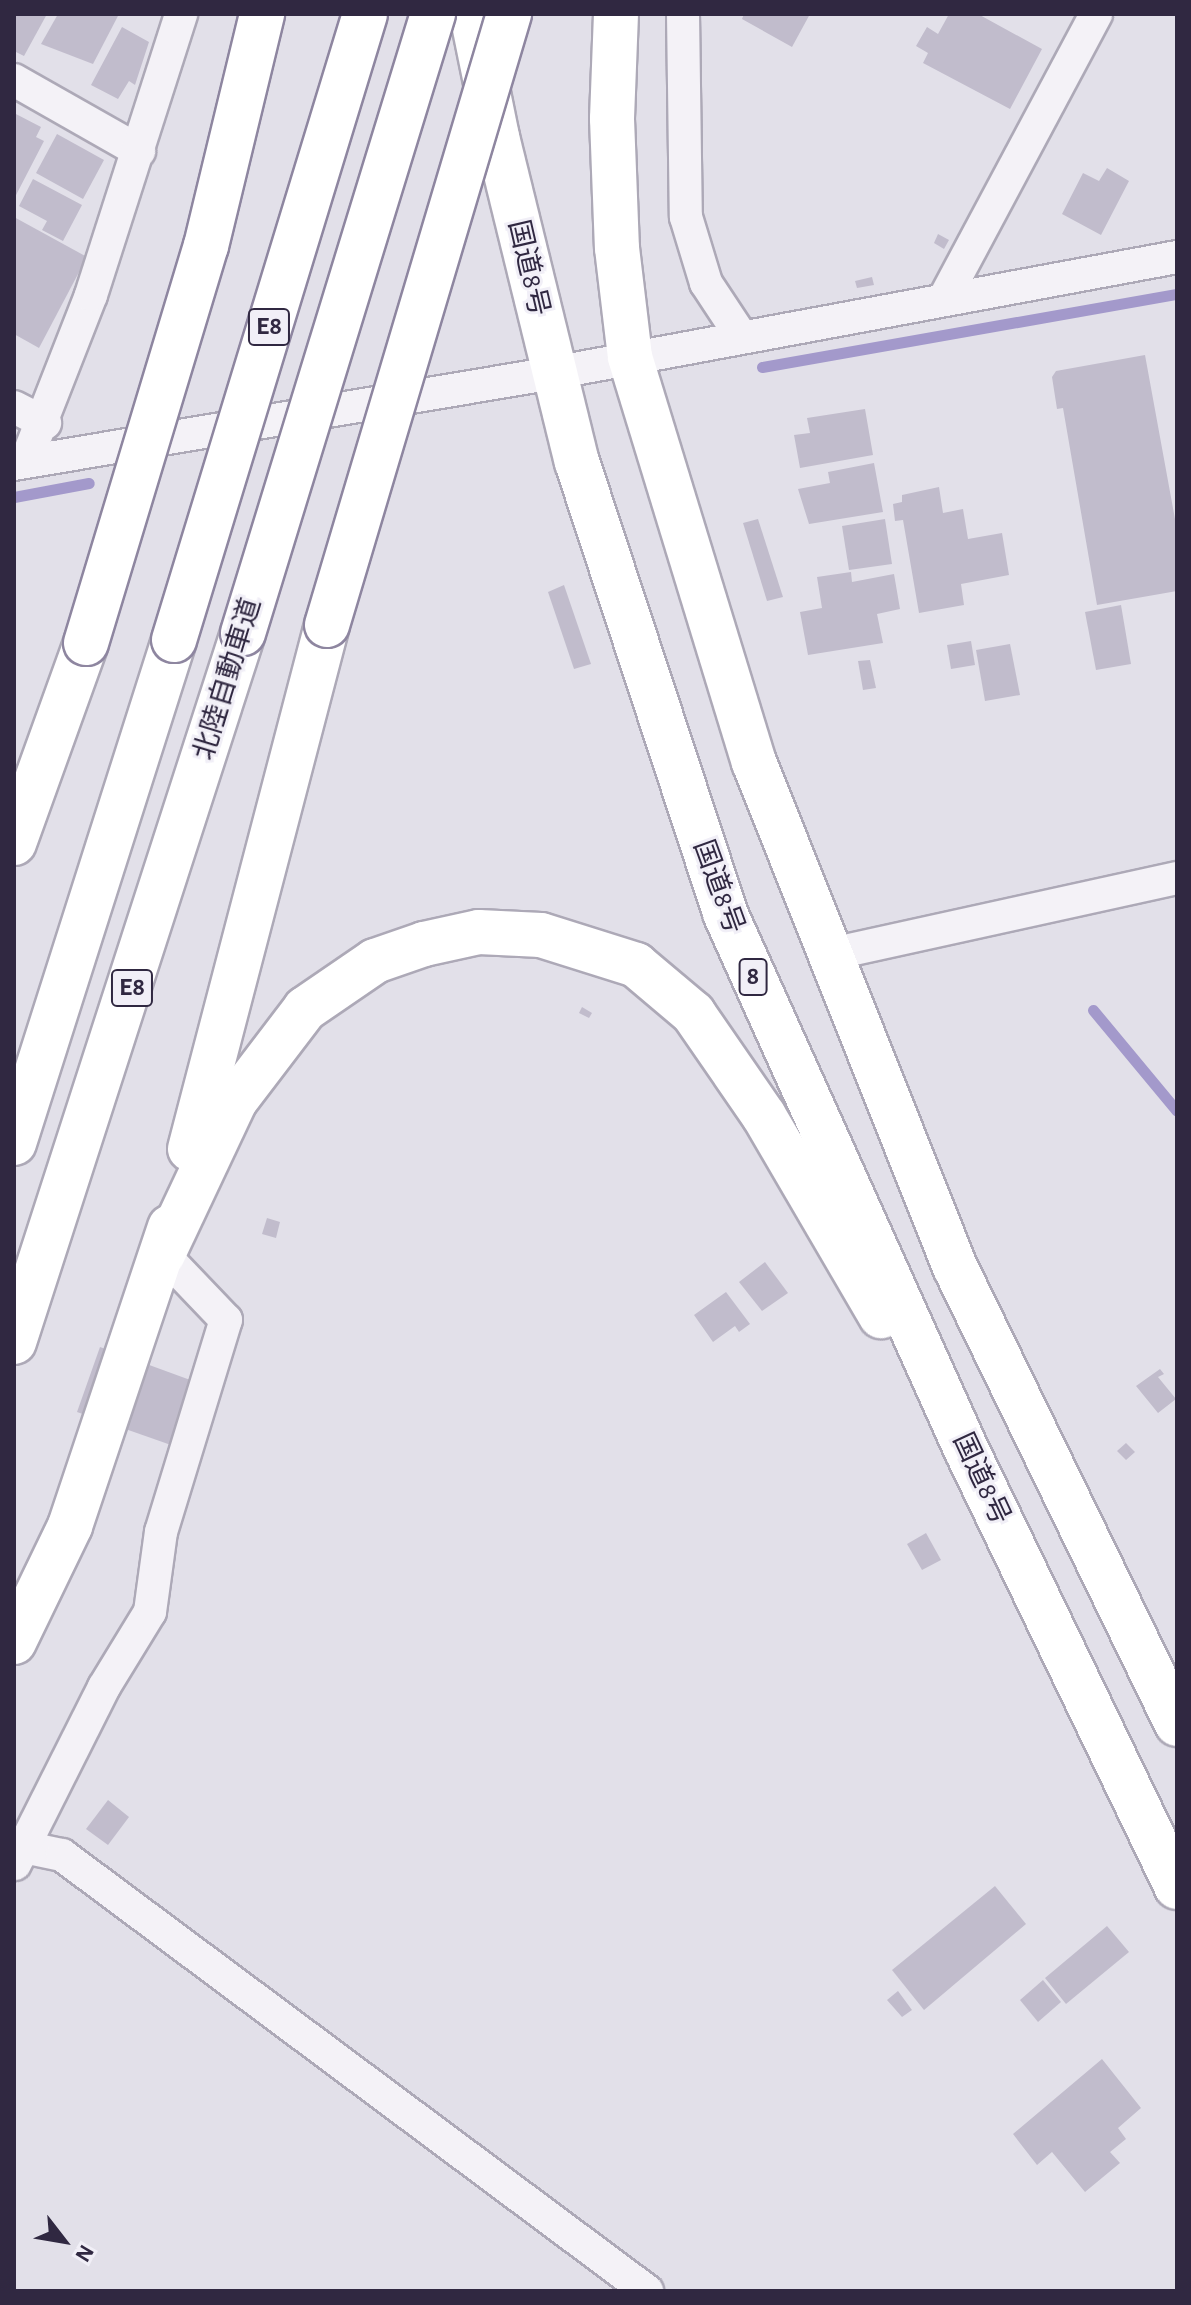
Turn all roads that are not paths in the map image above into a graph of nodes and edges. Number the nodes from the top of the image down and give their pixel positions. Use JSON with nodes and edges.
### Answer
{"nodes":[{"id":1,"x":181,"y":14,"type":"edge"},
{"id":2,"x":262,"y":14,"type":"edge"},
{"id":3,"x":365,"y":14,"type":"edge"},
{"id":4,"x":433,"y":14,"type":"edge"},
{"id":5,"x":472,"y":14,"type":"edge"},
{"id":6,"x":509,"y":14,"type":"edge"},
{"id":7,"x":616,"y":14,"type":"edge"},
{"id":8,"x":683,"y":14,"type":"edge"},
{"id":9,"x":1096,"y":14,"type":"edge"},
{"id":10,"x":14,"y":80,"type":"edge"},
{"id":11,"x":139,"y":151,"type":"junction"},
{"id":12,"x":1177,"y":257,"type":"edge"},
{"id":13,"x":944,"y":299,"type":"junction"},
{"id":14,"x":741,"y":336,"type":"junction"},
{"id":15,"x":630,"y":357,"type":"junction"},
{"id":16,"x":553,"y":373,"type":"junction"},
{"id":17,"x":14,"y":407,"type":"edge"},
{"id":18,"x":45,"y":423,"type":"junction"},
{"id":19,"x":20,"y":463,"type":"edge"},
{"id":20,"x":14,"y":843,"type":"edge"},
{"id":21,"x":1177,"y":878,"type":"edge"},
{"id":22,"x":827,"y":955,"type":"junction"},
{"id":23,"x":14,"y":1143,"type":"edge"},
{"id":24,"x":163,"y":1254,"type":"junction"},
{"id":25,"x":14,"y":1342,"type":"edge"},
{"id":26,"x":966,"y":1449,"type":"junction"},
{"id":27,"x":14,"y":1642,"type":"edge"},
{"id":28,"x":1177,"y":1724,"type":"edge"},
{"id":29,"x":17,"y":1853,"type":"edge"},
{"id":30,"x":1177,"y":1887,"type":"edge"},
{"id":31,"x":647,"y":2291,"type":"edge"}],
"edges":[{"from":1,"to":11,"type":"street"},
{"from":2,"to":20,"type":"highway","bridge":true},
{"from":3,"to":23,"type":"highway","number":"E8","bridge":true},
{"from":4,"to":25,"type":"highway","name":"北陸自動車道","number":"E8","bridge":true},
{"from":5,"to":16,"type":"highway","name":"国道8号","number":"8"},
{"from":6,"to":24,"type":"highway","bridge":true},
{"from":7,"to":15,"type":"highway"},
{"from":8,"to":14,"type":"street"},
{"from":9,"to":13,"type":"street"},
{"from":10,"to":11,"type":"street"},
{"from":11,"to":18,"type":"street"},
{"from":12,"to":13,"type":"street"},
{"from":13,"to":14,"type":"street"},
{"from":14,"to":15,"type":"street"},
{"from":15,"to":16,"type":"street"},
{"from":15,"to":22,"type":"highway"},
{"from":16,"to":19,"type":"street"},
{"from":16,"to":26,"type":"highway","name":"国道8号","number":"8"},
{"from":17,"to":18,"type":"street"},
{"from":18,"to":19,"type":"street"},
{"from":21,"to":22,"type":"street"},
{"from":22,"to":28,"type":"highway"},
{"from":24,"to":26,"type":"highway"},
{"from":24,"to":27,"type":"highway"},
{"from":24,"to":29,"type":"street"},
{"from":26,"to":30,"type":"highway","name":"国道8号","number":"8"},
{"from":29,"to":31,"type":"street"}]}
